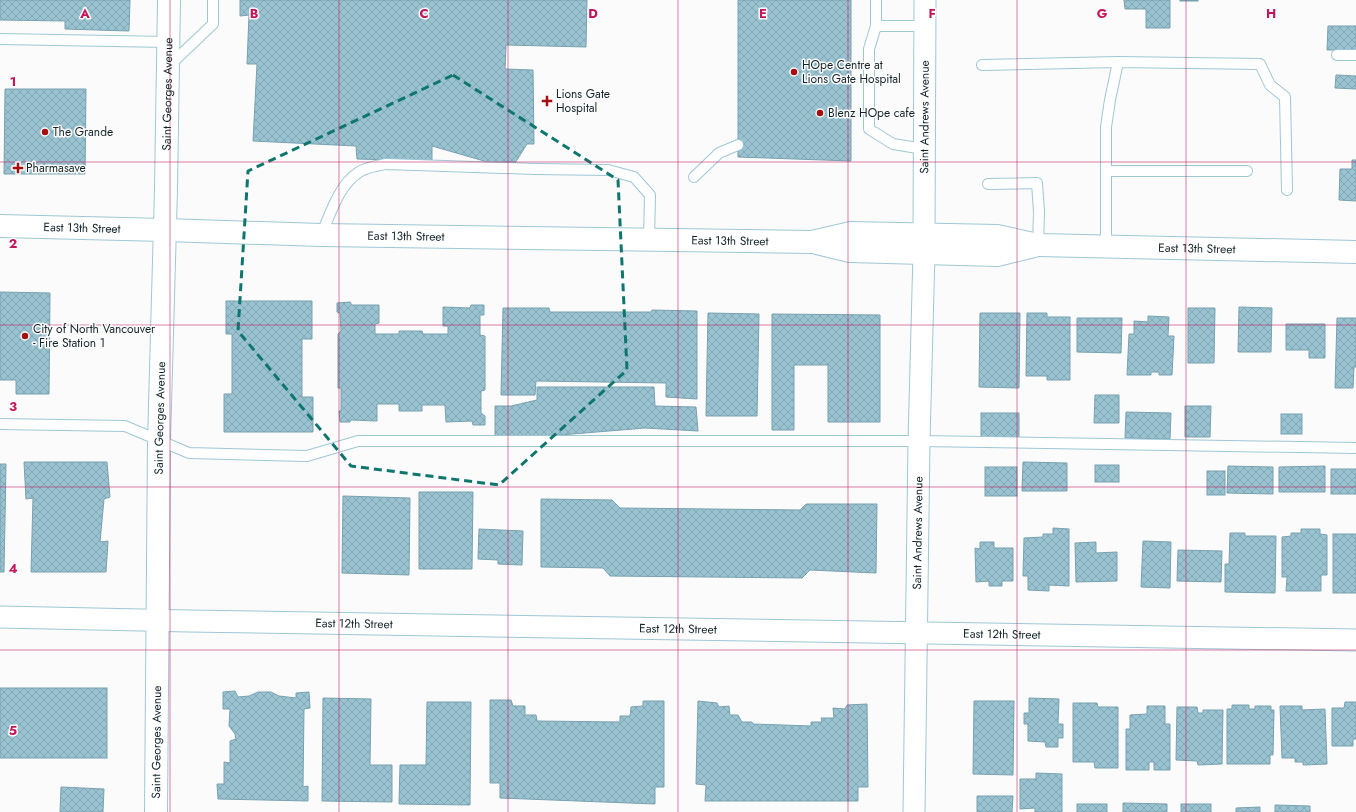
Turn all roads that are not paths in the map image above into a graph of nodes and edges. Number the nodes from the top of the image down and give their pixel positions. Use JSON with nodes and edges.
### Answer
{"nodes":[{"id":1,"x":169,"y":0,"type":"edge"},
{"id":2,"x":213,"y":0,"type":"edge"},
{"id":3,"x":876,"y":0,"type":"edge"},
{"id":4,"x":925,"y":0,"type":"edge"},
{"id":5,"x":876,"y":26,"type":"junction"},
{"id":6,"x":925,"y":26,"type":"junction"},
{"id":7,"x":0,"y":39,"type":"edge"},
{"id":8,"x":169,"y":42,"type":"junction"},
{"id":9,"x":1337,"y":55,"type":"dead end"},
{"id":10,"x":1356,"y":55,"type":"edge"},
{"id":11,"x":1118,"y":62,"type":"junction"},
{"id":12,"x":982,"y":65,"type":"dead end"},
{"id":13,"x":168,"y":67,"type":"junction"},
{"id":14,"x":738,"y":145,"type":"dead end"},
{"id":15,"x":924,"y":149,"type":"junction"},
{"id":16,"x":1106,"y":171,"type":"junction"},
{"id":17,"x":1247,"y":171,"type":"dead end"},
{"id":18,"x":694,"y":177,"type":"dead end"},
{"id":19,"x":988,"y":184,"type":"dead end"},
{"id":20,"x":1287,"y":190,"type":"dead end"},
{"id":21,"x":0,"y":226,"type":"edge"},
{"id":22,"x":165,"y":230,"type":"junction"},
{"id":23,"x":322,"y":235,"type":"junction"},
{"id":24,"x":649,"y":240,"type":"junction"},
{"id":25,"x":924,"y":244,"type":"junction"},
{"id":26,"x":1038,"y":245,"type":"junction"},
{"id":27,"x":1106,"y":247,"type":"junction"},
{"id":28,"x":1356,"y":252,"type":"edge"},
{"id":29,"x":0,"y":424,"type":"edge"},
{"id":30,"x":159,"y":441,"type":"junction"},
{"id":31,"x":919,"y":442,"type":"junction"},
{"id":32,"x":1356,"y":448,"type":"edge"},
{"id":33,"x":0,"y":617,"type":"edge"},
{"id":34,"x":158,"y":620,"type":"junction"},
{"id":35,"x":917,"y":633,"type":"junction"},
{"id":36,"x":1356,"y":640,"type":"edge"},
{"id":37,"x":156,"y":812,"type":"edge"},
{"id":38,"x":914,"y":812,"type":"edge"}],
"edges":[{"from":1,"to":8,"type":"street","name":"Saint Georges Avenue"},
{"from":2,"to":13,"type":"lane"},
{"from":3,"to":5,"type":"lane"},
{"from":4,"to":6,"type":"street","name":"Saint Andrews Avenue"},
{"from":5,"to":6,"type":"lane"},
{"from":5,"to":15,"type":"lane"},
{"from":6,"to":15,"type":"street","name":"Saint Andrews Avenue"},
{"from":7,"to":8,"type":"lane"},
{"from":8,"to":13,"type":"street","name":"Saint Georges Avenue"},
{"from":9,"to":10,"type":"lane"},
{"from":11,"to":12,"type":"lane"},
{"from":11,"to":16,"type":"lane"},
{"from":11,"to":20,"type":"lane"},
{"from":13,"to":22,"type":"street","name":"Saint Georges Avenue"},
{"from":14,"to":18,"type":"lane"},
{"from":15,"to":25,"type":"street","name":"Saint Andrews Avenue"},
{"from":16,"to":17,"type":"lane"},
{"from":16,"to":27,"type":"lane"},
{"from":19,"to":26,"type":"lane"},
{"from":21,"to":22,"type":"street","name":"East 13th Street"},
{"from":22,"to":23,"type":"street","name":"East 13th Street"},
{"from":22,"to":30,"type":"street","name":"Saint Georges Avenue"},
{"from":23,"to":24,"type":"street","name":"East 13th Street"},
{"from":23,"to":24,"type":"lane"},
{"from":24,"to":25,"type":"street","name":"East 13th Street"},
{"from":25,"to":26,"type":"street","name":"East 13th Street"},
{"from":25,"to":31,"type":"street","name":"Saint Andrews Avenue"},
{"from":26,"to":27,"type":"street","name":"East 13th Street"},
{"from":27,"to":28,"type":"street","name":"East 13th Street"},
{"from":29,"to":30,"type":"lane"},
{"from":30,"to":31,"type":"lane"},
{"from":30,"to":34,"type":"street","name":"Saint Georges Avenue"},
{"from":31,"to":32,"type":"lane"},
{"from":31,"to":35,"type":"street","name":"Saint Andrews Avenue"},
{"from":33,"to":34,"type":"street","name":"East 12th Street"},
{"from":34,"to":35,"type":"street","name":"East 12th Street"},
{"from":34,"to":37,"type":"street","name":"Saint Georges Avenue"},
{"from":35,"to":36,"type":"street","name":"East 12th Street"},
{"from":35,"to":38,"type":"street","name":"Saint Andrews Avenue"}]}
